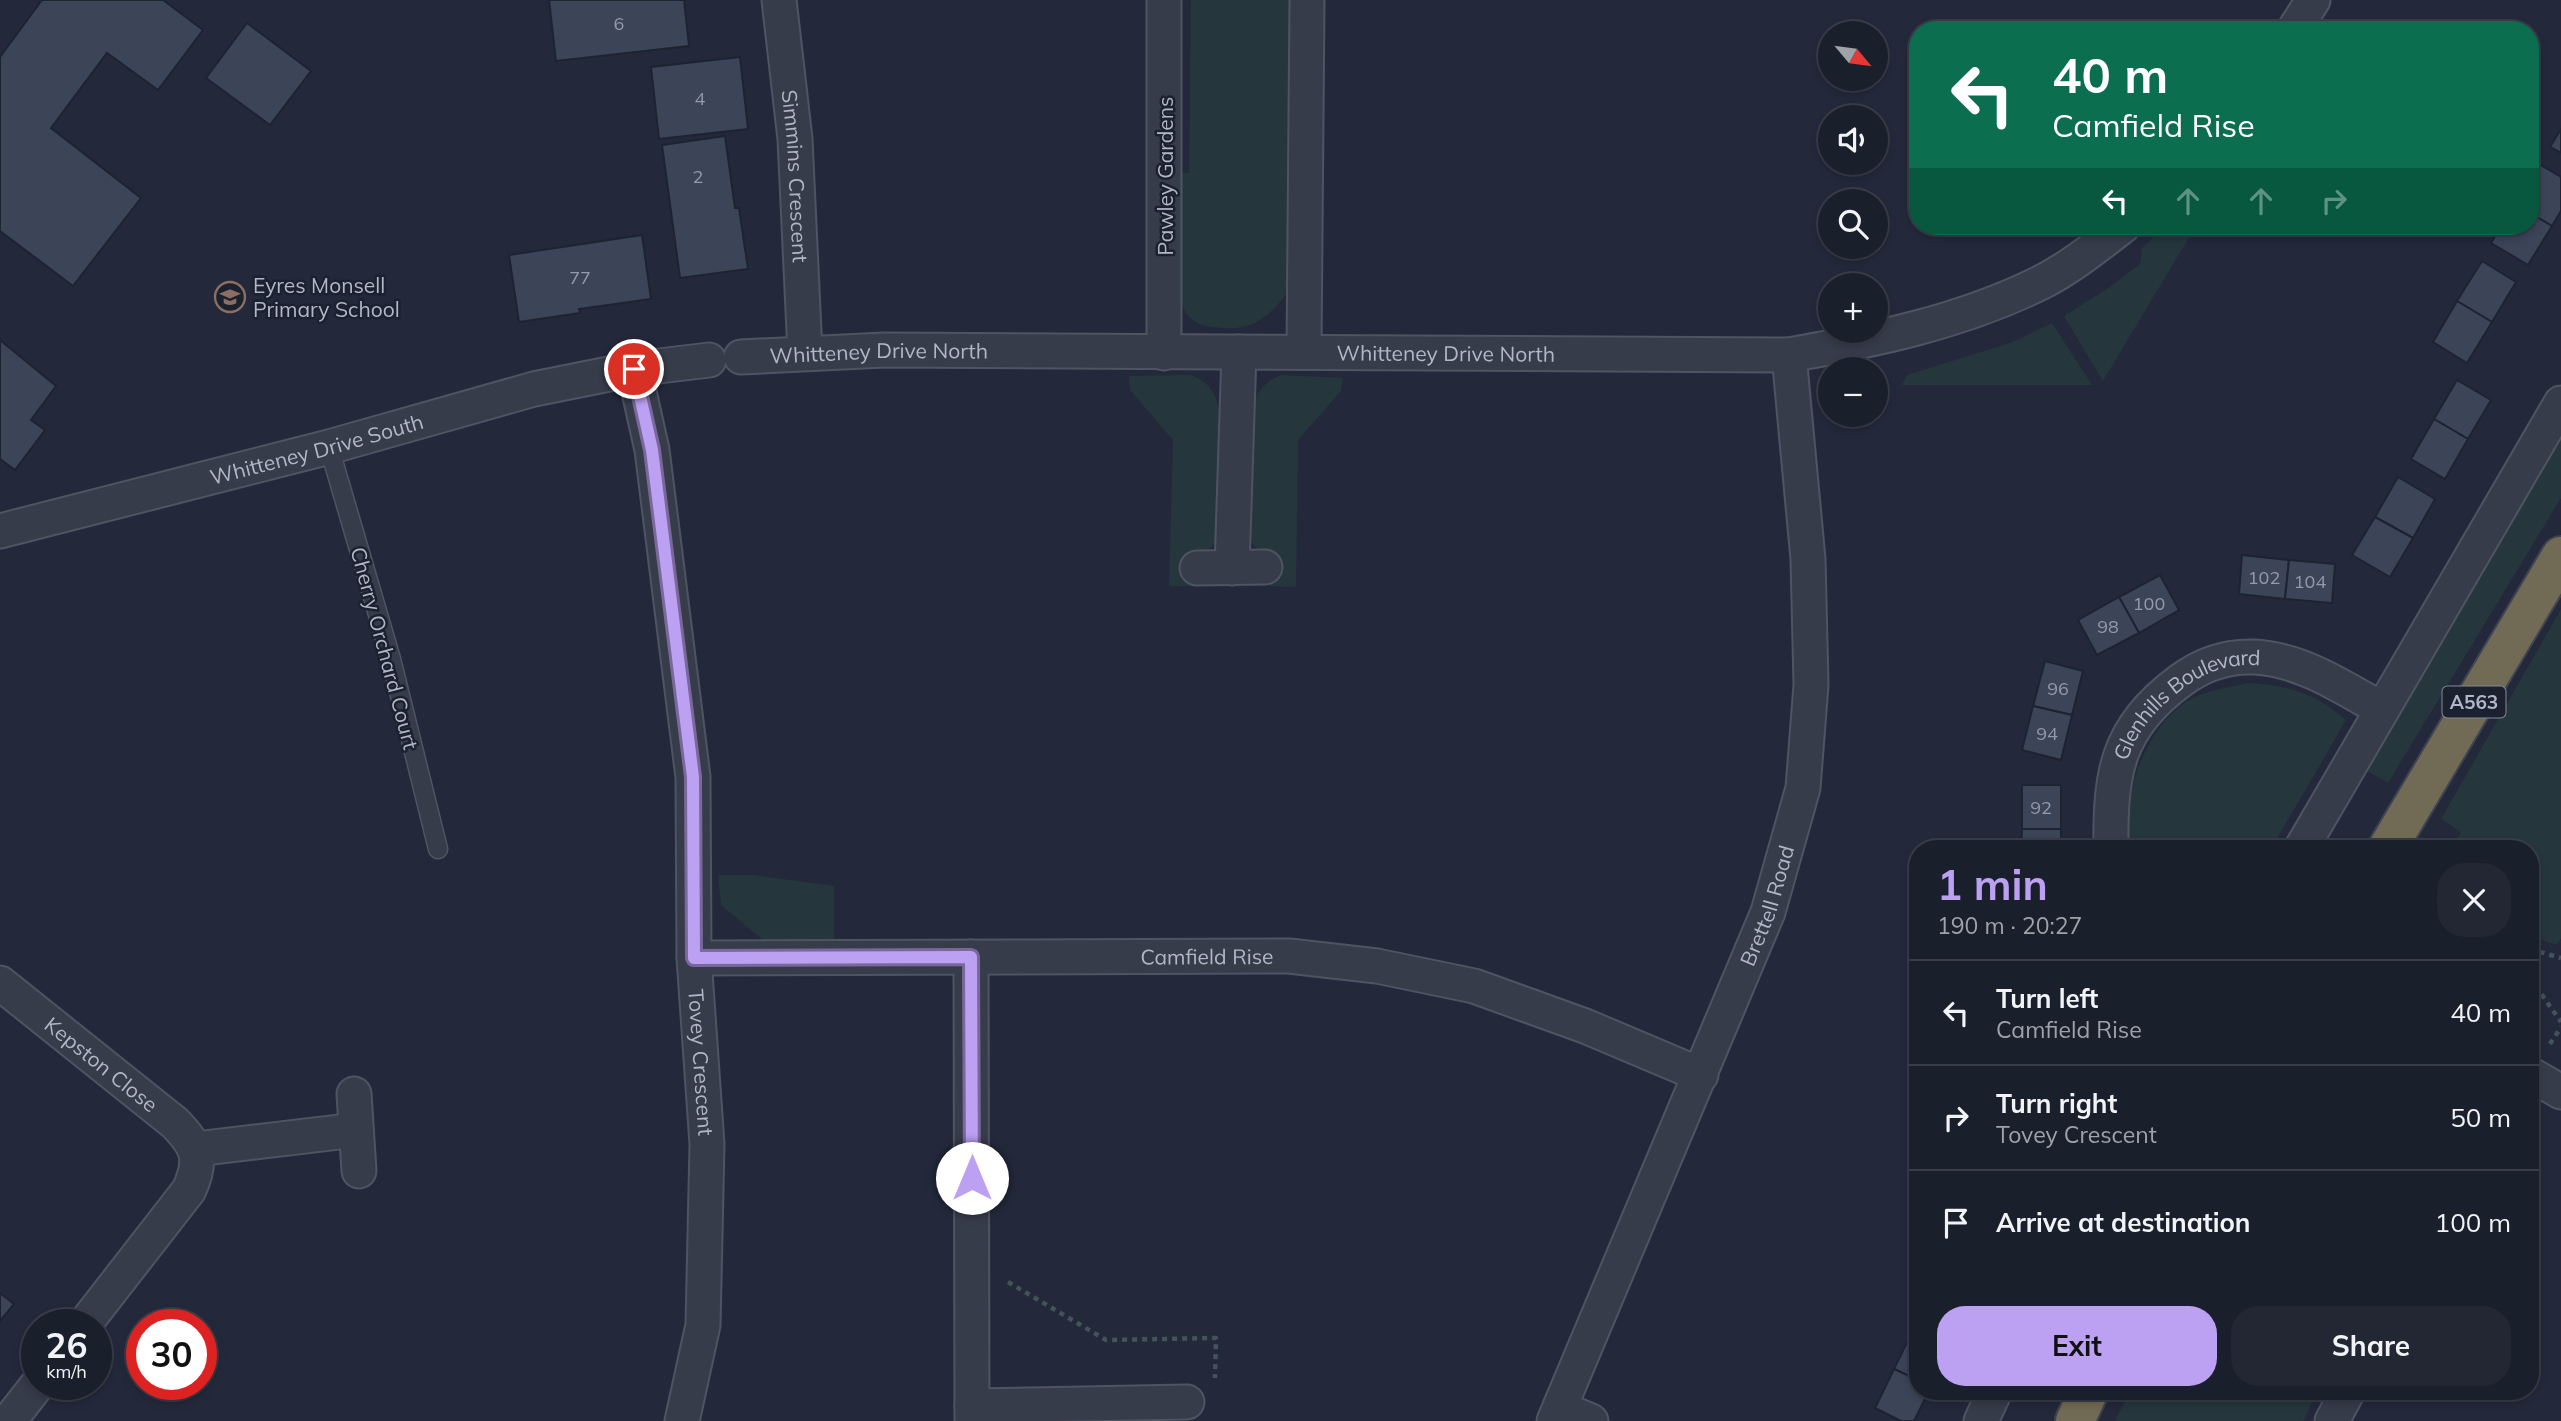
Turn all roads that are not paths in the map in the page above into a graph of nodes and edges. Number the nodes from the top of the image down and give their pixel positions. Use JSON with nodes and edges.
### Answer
{"nodes":[{"id":1,"x":779,"y":0,"type":"edge"},
{"id":2,"x":1164,"y":0,"type":"edge"},
{"id":3,"x":1307,"y":0,"type":"edge"},
{"id":4,"x":2313,"y":0,"type":"edge"},
{"id":5,"x":2300,"y":21,"type":"edge"},
{"id":6,"x":2111,"y":235,"type":"edge"},
{"id":7,"x":1304,"y":351,"type":"junction"},
{"id":8,"x":1164,"y":352,"type":"junction"},
{"id":9,"x":1239,"y":352,"type":"junction"},
{"id":10,"x":806,"y":353,"type":"junction"},
{"id":11,"x":1789,"y":355,"type":"junction"},
{"id":12,"x":634,"y":369,"type":"junction"},
{"id":13,"x":2561,"y":403,"type":"edge"},
{"id":14,"x":329,"y":447,"type":"junction"},
{"id":15,"x":0,"y":531,"type":"edge"},
{"id":16,"x":2561,"y":556,"type":"edge"},
{"id":17,"x":1265,"y":567,"type":"dead end"},
{"id":18,"x":1197,"y":568,"type":"dead end"},
{"id":19,"x":1232,"y":568,"type":"junction"},
{"id":20,"x":2381,"y":709,"type":"junction"},
{"id":21,"x":2111,"y":840,"type":"edge"},
{"id":22,"x":2306,"y":840,"type":"edge"},
{"id":23,"x":2392,"y":840,"type":"edge"},
{"id":24,"x":438,"y":849,"type":"dead end"},
{"id":25,"x":971,"y":957,"type":"junction"},
{"id":26,"x":694,"y":958,"type":"junction"},
{"id":27,"x":0,"y":983,"type":"edge"},
{"id":28,"x":1701,"y":1075,"type":"junction"},
{"id":29,"x":2539,"y":1080,"type":"edge"},
{"id":30,"x":2561,"y":1092,"type":"edge"},
{"id":31,"x":354,"y":1094,"type":"dead end"},
{"id":32,"x":356,"y":1130,"type":"junction"},
{"id":33,"x":196,"y":1149,"type":"junction"},
{"id":34,"x":359,"y":1171,"type":"dead end"},
{"id":35,"x":96,"y":1309,"type":"edge"},
{"id":36,"x":1201,"y":1395,"type":"road end"},
{"id":37,"x":25,"y":1400,"type":"edge"},
{"id":38,"x":1991,"y":1400,"type":"edge"},
{"id":39,"x":2085,"y":1400,"type":"edge"},
{"id":40,"x":2343,"y":1400,"type":"edge"},
{"id":41,"x":972,"y":1414,"type":"edge"},
{"id":42,"x":1557,"y":1414,"type":"edge"},
{"id":43,"x":9,"y":1421,"type":"edge"},
{"id":44,"x":682,"y":1421,"type":"edge"},
{"id":45,"x":1591,"y":1421,"type":"edge"},
{"id":46,"x":1981,"y":1421,"type":"edge"},
{"id":47,"x":2075,"y":1421,"type":"edge"},
{"id":48,"x":2332,"y":1421,"type":"edge"}],
"edges":[{"from":1,"to":10,"type":"street","name":"Simmins Crescent"},
{"from":2,"to":8,"type":"street","name":"Pawley Gardens"},
{"from":3,"to":7,"type":"street"},
{"from":4,"to":5,"type":"street"},
{"from":6,"to":11,"type":"street","name":"Whitteney Drive North"},
{"from":7,"to":9,"type":"street","name":"Whitteney Drive North"},
{"from":7,"to":11,"type":"street","name":"Whitteney Drive North"},
{"from":8,"to":9,"type":"street","name":"Whitteney Drive North"},
{"from":8,"to":10,"type":"street","name":"Whitteney Drive North"},
{"from":9,"to":19,"type":"street"},
{"from":10,"to":12,"type":"street","name":"Whitteney Drive North"},
{"from":11,"to":28,"type":"street","name":"Brettell Road"},
{"from":12,"to":14,"type":"street","name":"Whitteney Drive South"},
{"from":12,"to":26,"type":"street","name":"Tovey Crescent"},
{"from":13,"to":20,"type":"street"},
{"from":14,"to":15,"type":"street","name":"Whitteney Drive South"},
{"from":14,"to":24,"type":"lane","name":"Cherry Orchard Court"},
{"from":16,"to":23,"type":"highway","number":"A563"},
{"from":17,"to":19,"type":"street"},
{"from":18,"to":19,"type":"street"},
{"from":20,"to":21,"type":"street","name":"Glenhills Boulevard"},
{"from":20,"to":22,"type":"street"},
{"from":25,"to":26,"type":"street","name":"Camfield Rise"},
{"from":25,"to":28,"type":"street","name":"Camfield Rise"},
{"from":25,"to":41,"type":"street"},
{"from":26,"to":44,"type":"street","name":"Tovey Crescent"},
{"from":27,"to":33,"type":"street","name":"Kepston Close"},
{"from":28,"to":42,"type":"street","name":"Brettell Road"},
{"from":29,"to":30,"type":"street"},
{"from":31,"to":32,"type":"street"},
{"from":32,"to":33,"type":"street"},
{"from":32,"to":34,"type":"street"},
{"from":33,"to":35,"type":"street"},
{"from":36,"to":41,"type":"street"},
{"from":37,"to":43,"type":"street"},
{"from":38,"to":46,"type":"street"},
{"from":39,"to":47,"type":"highway"},
{"from":40,"to":48,"type":"street"},
{"from":42,"to":45,"type":"street"}]}
